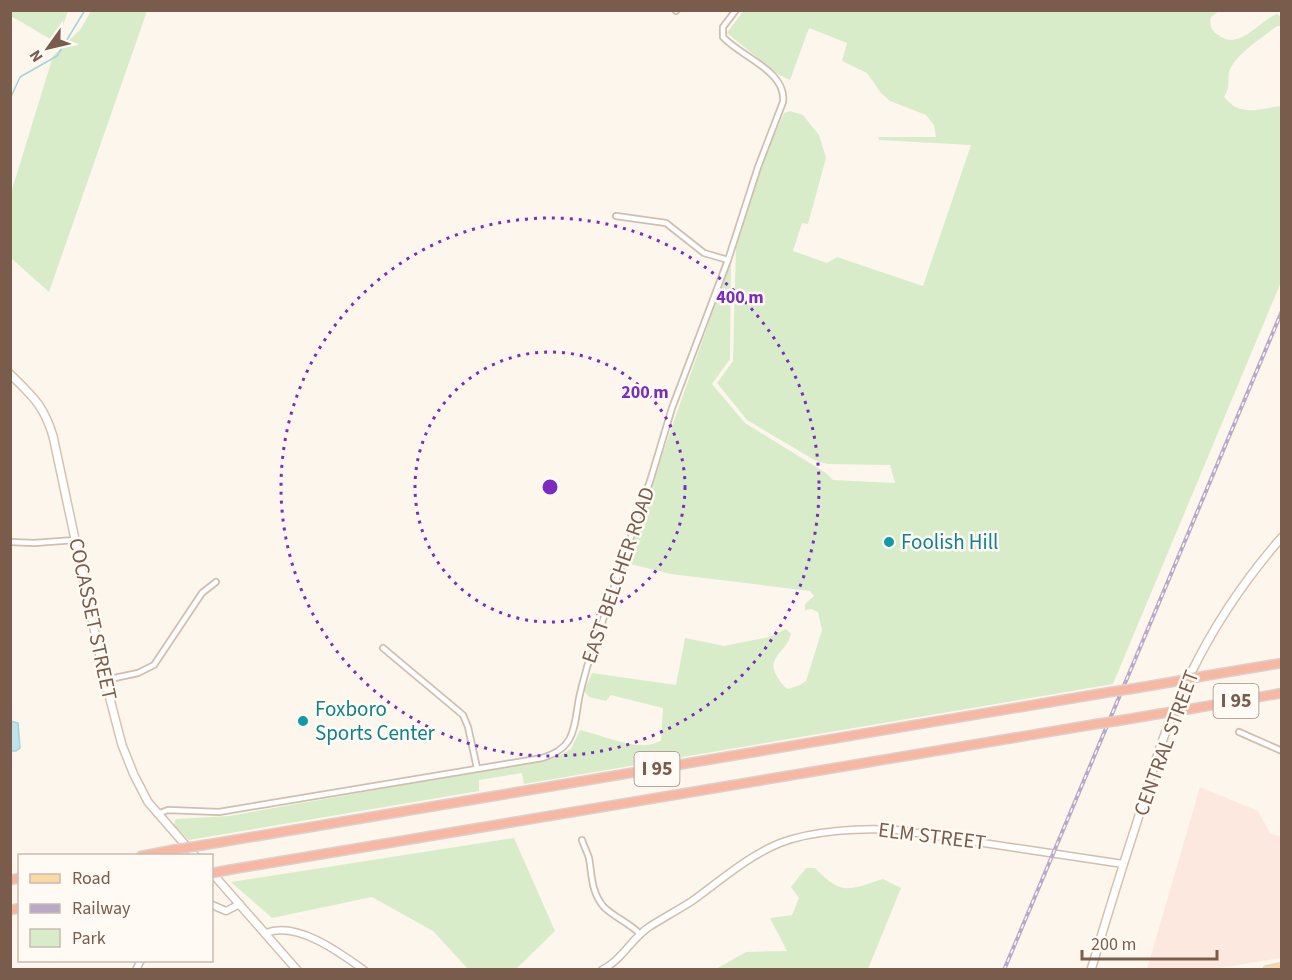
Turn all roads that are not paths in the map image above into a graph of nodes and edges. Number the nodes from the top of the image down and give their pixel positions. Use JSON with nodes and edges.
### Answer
{"nodes":[{"id":1,"x":736,"y":10,"type":"edge"},
{"id":2,"x":616,"y":216,"type":"dead end"},
{"id":3,"x":728,"y":260,"type":"junction"},
{"id":4,"x":10,"y":374,"type":"edge"},
{"id":5,"x":1281,"y":537,"type":"edge"},
{"id":6,"x":75,"y":540,"type":"junction"},
{"id":7,"x":10,"y":542,"type":"edge"},
{"id":8,"x":216,"y":582,"type":"dead end"},
{"id":9,"x":383,"y":648,"type":"dead end"},
{"id":10,"x":1281,"y":663,"type":"edge"},
{"id":11,"x":105,"y":680,"type":"junction"},
{"id":12,"x":1281,"y":693,"type":"edge"},
{"id":13,"x":1239,"y":732,"type":"dead end"},
{"id":14,"x":1281,"y":751,"type":"edge"},
{"id":15,"x":477,"y":768,"type":"junction"},
{"id":16,"x":157,"y":814,"type":"junction"},
{"id":17,"x":582,"y":840,"type":"dead end"},
{"id":18,"x":147,"y":854,"type":"edge"},
{"id":19,"x":194,"y":854,"type":"edge"},
{"id":20,"x":1124,"y":864,"type":"junction"},
{"id":21,"x":213,"y":873,"type":"edge"},
{"id":22,"x":213,"y":874,"type":"edge"},
{"id":23,"x":240,"y":904,"type":"junction"},
{"id":24,"x":213,"y":905,"type":"edge"},
{"id":25,"x":266,"y":933,"type":"junction"},
{"id":26,"x":640,"y":934,"type":"junction"},
{"id":27,"x":1281,"y":967,"type":"edge"},
{"id":28,"x":297,"y":969,"type":"edge"},
{"id":29,"x":364,"y":969,"type":"edge"},
{"id":30,"x":602,"y":969,"type":"edge"},
{"id":31,"x":1091,"y":969,"type":"edge"},
{"id":32,"x":1267,"y":969,"type":"edge"}],
"edges":[{"from":1,"to":3,"type":"street","name":"EAST BELCHER ROAD"},
{"from":2,"to":3,"type":"street"},
{"from":3,"to":15,"type":"street","name":"EAST BELCHER ROAD"},
{"from":4,"to":6,"type":"main road","name":"COCASSET STREET"},
{"from":5,"to":20,"type":"main road","name":"CENTRAL STREET"},
{"from":6,"to":7,"type":"street"},
{"from":6,"to":11,"type":"main road","name":"COCASSET STREET"},
{"from":8,"to":11,"type":"street"},
{"from":9,"to":15,"type":"street"},
{"from":10,"to":18,"type":"highway","number":"I 95","bridge":true},
{"from":11,"to":16,"type":"main road","name":"COCASSET STREET"},
{"from":12,"to":21,"type":"highway","number":"I 95","bridge":true},
{"from":13,"to":14,"type":"street"},
{"from":15,"to":16,"type":"street","name":"EAST BELCHER ROAD"},
{"from":16,"to":19,"type":"main road","name":"COCASSET STREET"},
{"from":17,"to":26,"type":"street"},
{"from":20,"to":26,"type":"street","name":"ELM STREET"},
{"from":20,"to":31,"type":"main road","name":"CENTRAL STREET"},
{"from":22,"to":23,"type":"main road"},
{"from":23,"to":24,"type":"street"},
{"from":23,"to":25,"type":"main road"},
{"from":25,"to":28,"type":"main road"},
{"from":25,"to":29,"type":"street"},
{"from":26,"to":30,"type":"street","name":"ELM STREET"},
{"from":27,"to":32,"type":"main road"}]}
